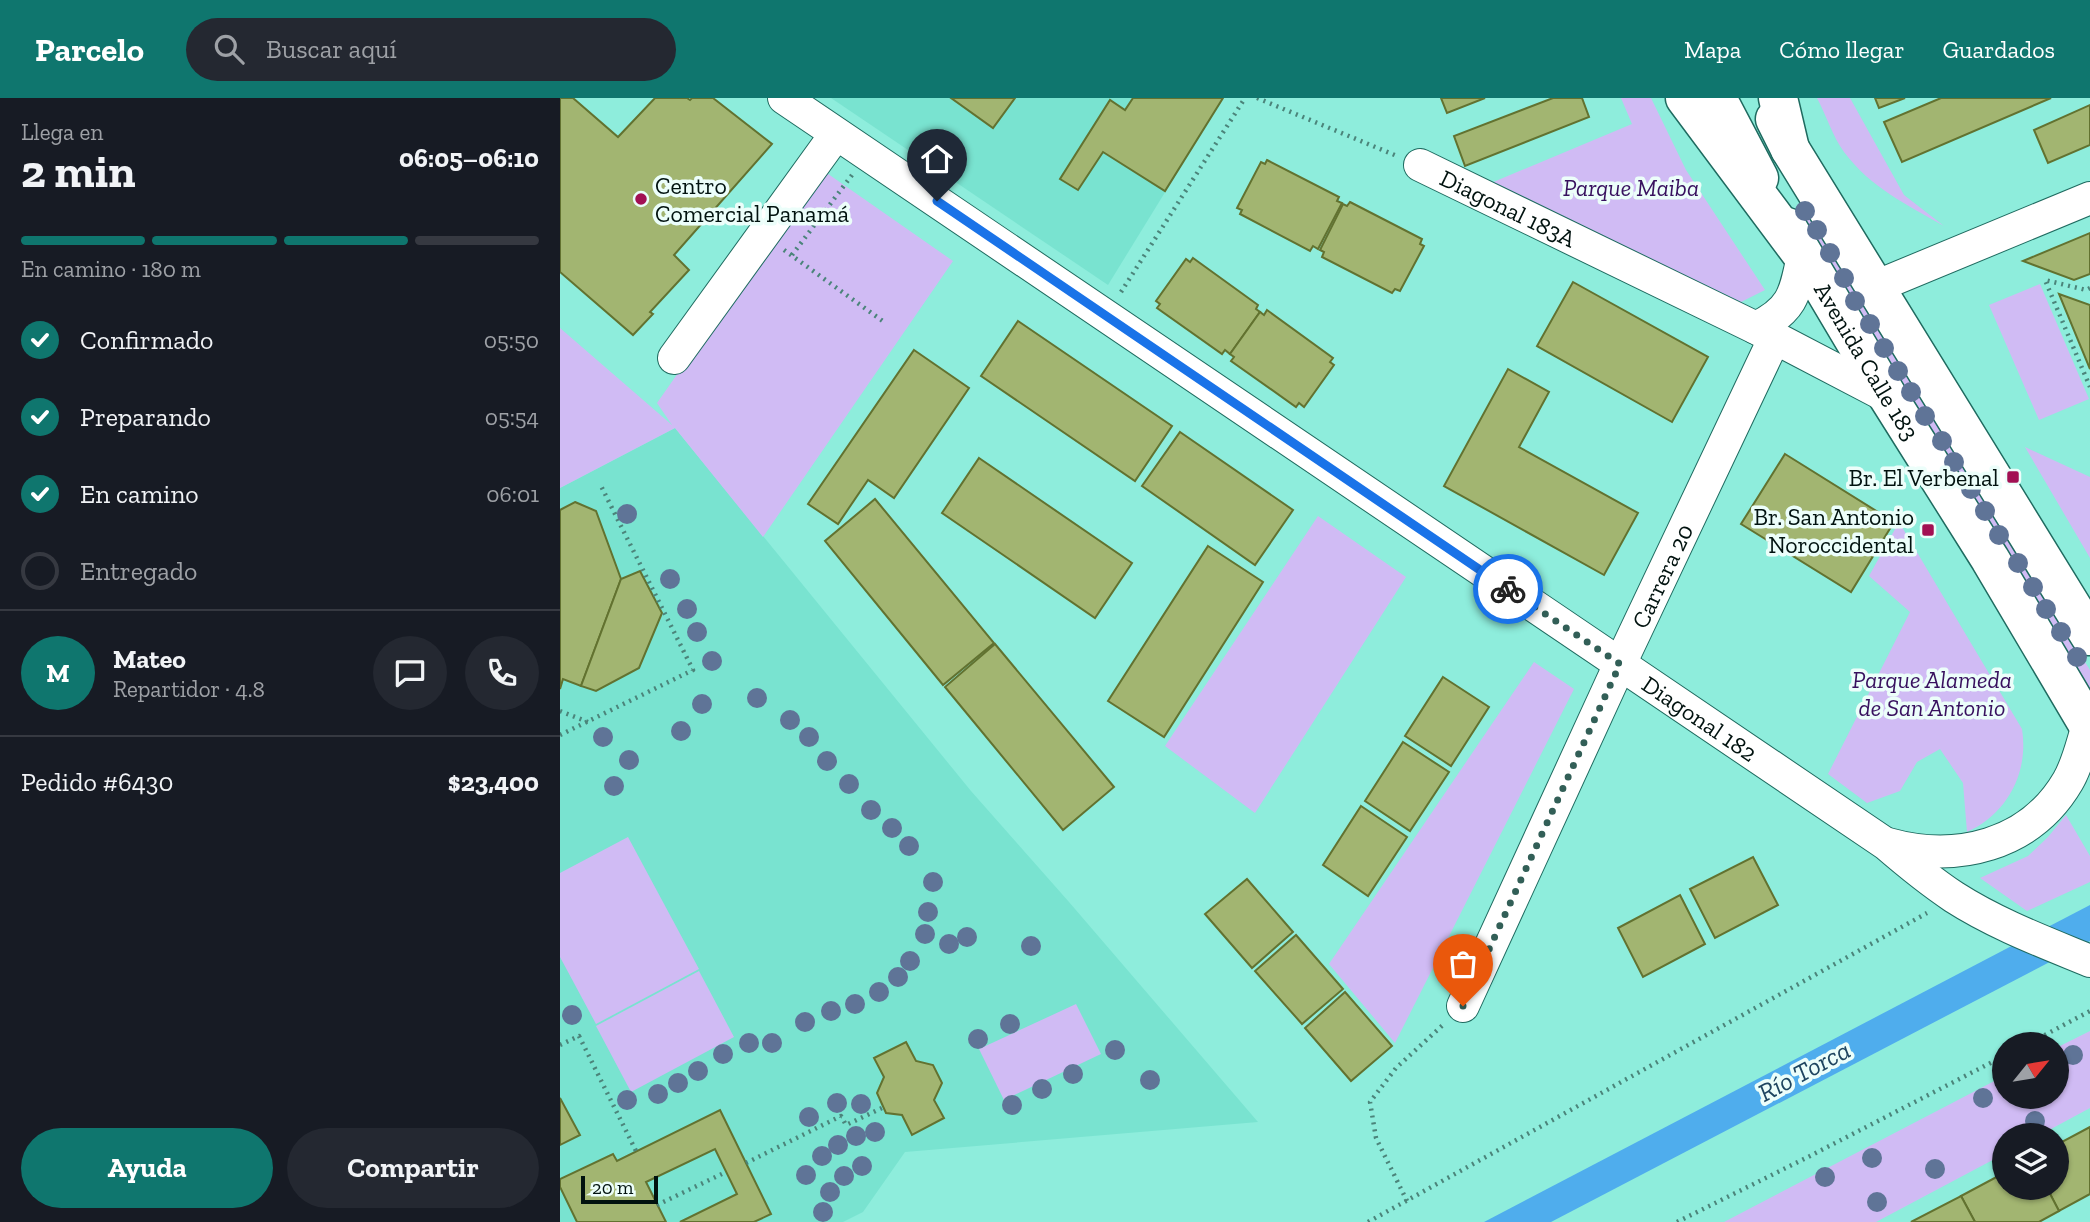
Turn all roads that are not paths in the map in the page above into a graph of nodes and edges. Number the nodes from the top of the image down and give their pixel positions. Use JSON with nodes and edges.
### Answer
{"nodes":[{"id":1,"x":783,"y":98,"type":"edge"},
{"id":2,"x":1685,"y":98,"type":"edge"},
{"id":3,"x":1717,"y":98,"type":"edge"},
{"id":4,"x":1765,"y":98,"type":"edge"},
{"id":5,"x":1778,"y":98,"type":"edge"},
{"id":6,"x":836,"y":134,"type":"junction"},
{"id":7,"x":1790,"y":149,"type":"junction"},
{"id":8,"x":1420,"y":165,"type":"road end"},
{"id":9,"x":2090,"y":198,"type":"edge"},
{"id":10,"x":1803,"y":256,"type":"junction"},
{"id":11,"x":1875,"y":287,"type":"junction"},
{"id":12,"x":1765,"y":333,"type":"junction"},
{"id":13,"x":674,"y":358,"type":"dead end"},
{"id":14,"x":1888,"y":397,"type":"junction"},
{"id":15,"x":2090,"y":636,"type":"edge"},
{"id":16,"x":1620,"y":664,"type":"junction"},
{"id":17,"x":2089,"y":727,"type":"edge"},
{"id":18,"x":1886,"y":844,"type":"junction"},
{"id":19,"x":2090,"y":961,"type":"edge"},
{"id":20,"x":1463,"y":1006,"type":"road end"}],
"edges":[{"from":1,"to":6,"type":"street","name":"Diagonal 182"},
{"from":2,"to":10,"type":"main road"},
{"from":3,"to":10,"type":"main road","name":"Avenida Calle 183"},
{"from":4,"to":7,"type":"main road","name":"Avenida Calle 183"},
{"from":5,"to":7,"type":"main road"},
{"from":6,"to":13,"type":"street"},
{"from":6,"to":16,"type":"street","name":"Diagonal 182"},
{"from":7,"to":11,"type":"main road","name":"Avenida Calle 183"},
{"from":8,"to":12,"type":"street","name":"Diagonal 183A"},
{"from":9,"to":11,"type":"street"},
{"from":10,"to":12,"type":"street"},
{"from":10,"to":14,"type":"main road","name":"Avenida Calle 183"},
{"from":11,"to":15,"type":"main road","name":"Avenida Calle 183"},
{"from":12,"to":14,"type":"street","name":"Diagonal 183A"},
{"from":12,"to":16,"type":"street","name":"Carrera 20"},
{"from":14,"to":17,"type":"main road","name":"Avenida Calle 183"},
{"from":16,"to":18,"type":"street","name":"Diagonal 182"},
{"from":16,"to":20,"type":"street","name":"Carrera 20"},
{"from":17,"to":18,"type":"street","name":"Diagonal 182"},
{"from":18,"to":19,"type":"street","name":"Diagonal 182"}]}
